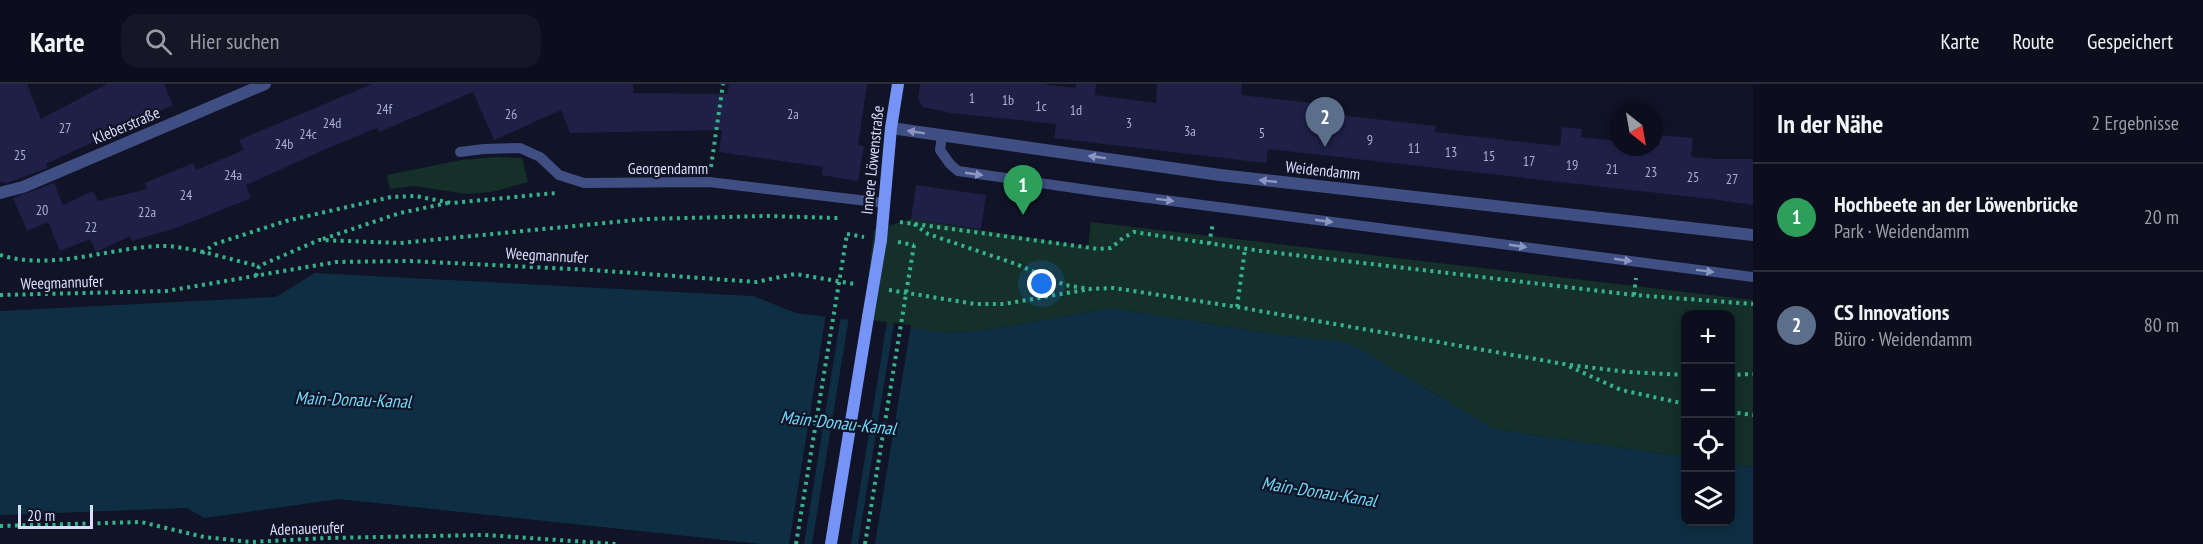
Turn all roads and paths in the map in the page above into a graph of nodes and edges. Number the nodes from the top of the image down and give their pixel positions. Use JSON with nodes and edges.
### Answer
{"nodes":[{"id":1,"x":265,"y":84,"type":"edge"},
{"id":2,"x":723,"y":84,"type":"edge"},
{"id":3,"x":898,"y":84,"type":"edge"},
{"id":4,"x":891,"y":128,"type":"junction"},
{"id":5,"x":942,"y":136,"type":"junction"},
{"id":6,"x":460,"y":152,"type":"dead end"},
{"id":7,"x":708,"y":182,"type":"junction"},
{"id":8,"x":584,"y":183,"type":"junction"},
{"id":9,"x":0,"y":193,"type":"edge"},
{"id":10,"x":452,"y":203,"type":"junction"},
{"id":11,"x":884,"y":203,"type":"junction"},
{"id":12,"x":839,"y":218,"type":"dead end"},
{"id":13,"x":883,"y":221,"type":"junction"},
{"id":14,"x":911,"y":222,"type":"junction"},
{"id":15,"x":846,"y":234,"type":"dead end"},
{"id":16,"x":1753,"y":235,"type":"edge"},
{"id":17,"x":319,"y":240,"type":"junction"},
{"id":18,"x":914,"y":245,"type":"dead end"},
{"id":19,"x":1245,"y":249,"type":"junction"},
{"id":20,"x":202,"y":253,"type":"junction"},
{"id":21,"x":0,"y":255,"type":"edge"},
{"id":22,"x":259,"y":266,"type":"junction"},
{"id":23,"x":256,"y":276,"type":"junction"},
{"id":24,"x":1753,"y":277,"type":"edge"},
{"id":25,"x":862,"y":285,"type":"dead end"},
{"id":26,"x":885,"y":289,"type":"dead end"},
{"id":27,"x":1090,"y":290,"type":"junction"},
{"id":28,"x":0,"y":296,"type":"edge"},
{"id":29,"x":1753,"y":304,"type":"edge"},
{"id":30,"x":1237,"y":307,"type":"junction"},
{"id":31,"x":1564,"y":364,"type":"junction"},
{"id":32,"x":1753,"y":374,"type":"edge"},
{"id":33,"x":1681,"y":375,"type":"edge"},
{"id":34,"x":1735,"y":375,"type":"edge"},
{"id":35,"x":1681,"y":403,"type":"edge"},
{"id":36,"x":1735,"y":413,"type":"edge"},
{"id":37,"x":1753,"y":415,"type":"edge"},
{"id":38,"x":0,"y":526,"type":"edge"},
{"id":39,"x":291,"y":540,"type":"junction"},
{"id":40,"x":295,"y":544,"type":"edge"},
{"id":41,"x":617,"y":544,"type":"edge"},
{"id":42,"x":796,"y":544,"type":"edge"},
{"id":43,"x":831,"y":544,"type":"edge"},
{"id":44,"x":865,"y":544,"type":"edge"}],
"edges":[{"from":1,"to":9,"type":"street","name":"Kleberstraße"},
{"from":2,"to":7,"type":"path"},
{"from":3,"to":4,"type":"street","name":"Innere Löwenstraße"},
{"from":5,"to":4,"type":"street","name":"Weidendamm","one_way":true},
{"from":4,"to":11,"type":"street","name":"Innere Löwenstraße"},
{"from":16,"to":5,"type":"street","name":"Weidendamm","one_way":true},
{"from":5,"to":24,"type":"lane","one_way":true},
{"from":6,"to":8,"type":"lane","name":"Georgendamm"},
{"from":7,"to":8,"type":"lane","name":"Georgendamm"},
{"from":7,"to":11,"type":"lane","name":"Georgendamm"},
{"from":8,"to":10,"type":"path"},
{"from":10,"to":17,"type":"path"},
{"from":10,"to":20,"type":"path"},
{"from":11,"to":13,"type":"street","name":"Innere Löwenstraße"},
{"from":12,"to":17,"type":"path"},
{"from":13,"to":14,"type":"path"},
{"from":13,"to":43,"type":"street","name":"Innere Löwenstraße","bridge":true},
{"from":14,"to":19,"type":"path"},
{"from":14,"to":27,"type":"path"},
{"from":15,"to":42,"type":"path","bridge":true},
{"from":17,"to":22,"type":"path"},
{"from":18,"to":44,"type":"path","bridge":true},
{"from":19,"to":29,"type":"path"},
{"from":19,"to":30,"type":"path"},
{"from":20,"to":21,"type":"path"},
{"from":20,"to":22,"type":"path"},
{"from":22,"to":23,"type":"path"},
{"from":23,"to":25,"type":"path","name":"Weegmannufer"},
{"from":23,"to":28,"type":"path","name":"Weegmannufer"},
{"from":26,"to":27,"type":"path"},
{"from":27,"to":30,"type":"path"},
{"from":30,"to":31,"type":"path"},
{"from":31,"to":33,"type":"path"},
{"from":31,"to":35,"type":"path"},
{"from":32,"to":34,"type":"path"},
{"from":36,"to":37,"type":"path"},
{"from":38,"to":39,"type":"path","name":"Adenauerufer"},
{"from":39,"to":40,"type":"path"},
{"from":39,"to":41,"type":"path","name":"Adenauerufer"}]}
